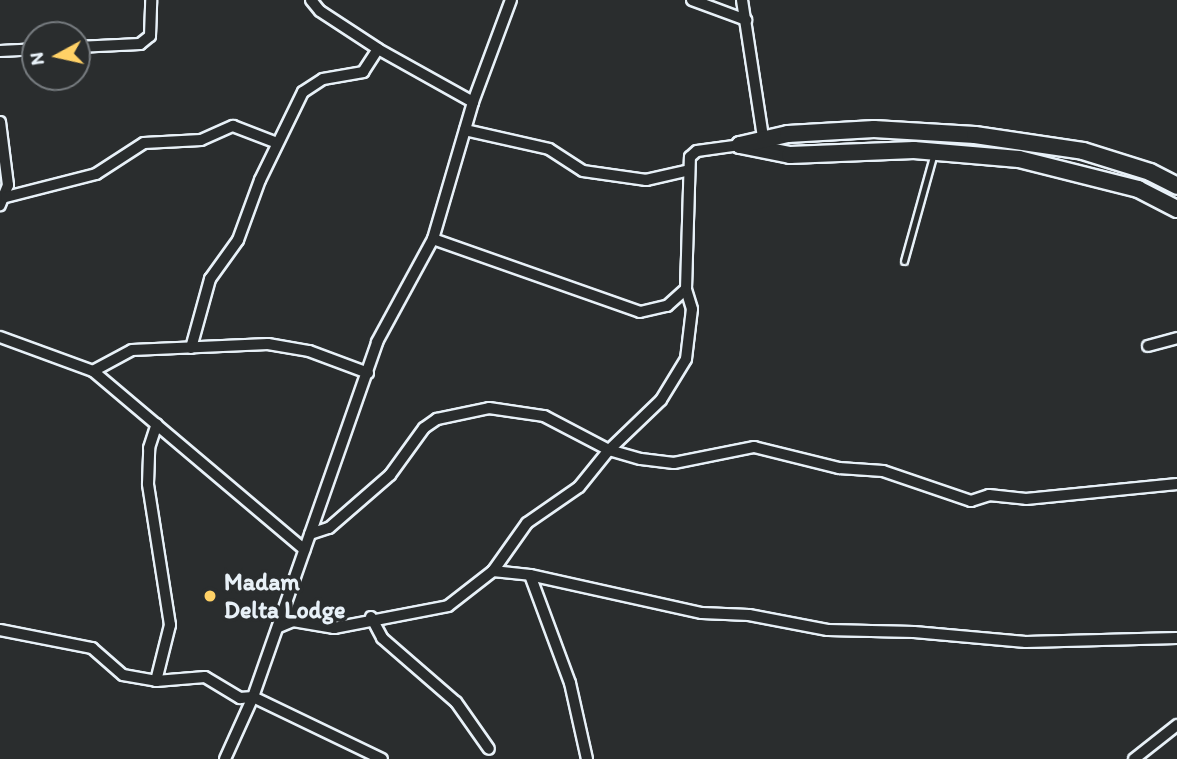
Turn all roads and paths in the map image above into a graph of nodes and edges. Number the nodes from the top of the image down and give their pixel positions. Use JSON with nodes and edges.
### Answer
{"nodes":[{"id":1,"x":151,"y":0,"type":"edge"},
{"id":2,"x":311,"y":0,"type":"edge"},
{"id":3,"x":511,"y":0,"type":"edge"},
{"id":4,"x":692,"y":0,"type":"edge"},
{"id":5,"x":742,"y":0,"type":"edge"},
{"id":6,"x":746,"y":20,"type":"junction"},
{"id":7,"x":91,"y":46,"type":"edge"},
{"id":8,"x":378,"y":49,"type":"junction"},
{"id":9,"x":21,"y":50,"type":"edge"},
{"id":10,"x":0,"y":51,"type":"edge"},
{"id":11,"x":473,"y":102,"type":"junction"},
{"id":12,"x":0,"y":122,"type":"edge"},
{"id":13,"x":465,"y":130,"type":"junction"},
{"id":14,"x":277,"y":143,"type":"junction"},
{"id":15,"x":740,"y":145,"type":"joint"},
{"id":16,"x":765,"y":146,"type":"junction"},
{"id":17,"x":934,"y":151,"type":"junction"},
{"id":18,"x":686,"y":171,"type":"junction"},
{"id":19,"x":1177,"y":186,"type":"edge"},
{"id":20,"x":3,"y":201,"type":"edge"},
{"id":21,"x":1177,"y":208,"type":"edge"},
{"id":22,"x":433,"y":239,"type":"junction"},
{"id":23,"x":904,"y":261,"type":"dead end"},
{"id":24,"x":686,"y":289,"type":"junction"},
{"id":25,"x":0,"y":337,"type":"edge"},
{"id":26,"x":1177,"y":338,"type":"edge"},
{"id":27,"x":1148,"y":345,"type":"dead end"},
{"id":28,"x":191,"y":348,"type":"junction"},
{"id":29,"x":93,"y":371,"type":"junction"},
{"id":30,"x":368,"y":373,"type":"junction"},
{"id":31,"x":157,"y":424,"type":"junction"},
{"id":32,"x":609,"y":450,"type":"junction"},
{"id":33,"x":1177,"y":484,"type":"edge"},
{"id":34,"x":310,"y":534,"type":"junction"},
{"id":35,"x":305,"y":550,"type":"junction"},
{"id":36,"x":493,"y":571,"type":"junction"},
{"id":37,"x":530,"y":575,"type":"junction"},
{"id":38,"x":371,"y":617,"type":"junction"},
{"id":39,"x":279,"y":627,"type":"junction"},
{"id":40,"x":0,"y":630,"type":"edge"},
{"id":41,"x":1177,"y":638,"type":"edge"},
{"id":42,"x":156,"y":681,"type":"junction"},
{"id":43,"x":253,"y":696,"type":"junction"},
{"id":44,"x":1177,"y":724,"type":"edge"},
{"id":45,"x":489,"y":750,"type":"dead end"},
{"id":46,"x":225,"y":759,"type":"edge"},
{"id":47,"x":382,"y":759,"type":"edge"},
{"id":48,"x":587,"y":759,"type":"edge"},
{"id":49,"x":1134,"y":759,"type":"edge"}],
"edges":[{"from":1,"to":7,"type":"street"},
{"from":2,"to":8,"type":"street"},
{"from":3,"to":11,"type":"street"},
{"from":4,"to":6,"type":"street"},
{"from":5,"to":6,"type":"street"},
{"from":6,"to":16,"type":"street"},
{"from":8,"to":11,"type":"street"},
{"from":8,"to":14,"type":"street"},
{"from":9,"to":10,"type":"street"},
{"from":11,"to":13,"type":"street"},
{"from":12,"to":20,"type":"street"},
{"from":13,"to":18,"type":"street"},
{"from":13,"to":22,"type":"street"},
{"from":14,"to":20,"type":"street"},
{"from":14,"to":28,"type":"street"},
{"from":15,"to":16,"type":"street"},
{"from":15,"to":18,"type":"street"},
{"from":16,"to":17,"type":"street"},
{"from":16,"to":19,"type":"street"},
{"from":17,"to":21,"type":"street"},
{"from":17,"to":23,"type":"lane"},
{"from":18,"to":24,"type":"street"},
{"from":22,"to":24,"type":"street"},
{"from":22,"to":30,"type":"street"},
{"from":24,"to":32,"type":"street"},
{"from":25,"to":29,"type":"street"},
{"from":26,"to":27,"type":"street"},
{"from":28,"to":29,"type":"street"},
{"from":28,"to":30,"type":"street"},
{"from":29,"to":31,"type":"street"},
{"from":30,"to":34,"type":"street"},
{"from":31,"to":35,"type":"street"},
{"from":31,"to":42,"type":"street"},
{"from":32,"to":33,"type":"street"},
{"from":32,"to":34,"type":"street"},
{"from":32,"to":36,"type":"street"},
{"from":34,"to":35,"type":"street"},
{"from":35,"to":39,"type":"street"},
{"from":36,"to":37,"type":"street"},
{"from":36,"to":38,"type":"street"},
{"from":37,"to":41,"type":"street"},
{"from":37,"to":48,"type":"street"},
{"from":38,"to":39,"type":"street"},
{"from":38,"to":45,"type":"street"},
{"from":39,"to":43,"type":"street"},
{"from":40,"to":42,"type":"street"},
{"from":42,"to":43,"type":"street"},
{"from":43,"to":46,"type":"street"},
{"from":43,"to":47,"type":"street"},
{"from":44,"to":49,"type":"street"}]}
